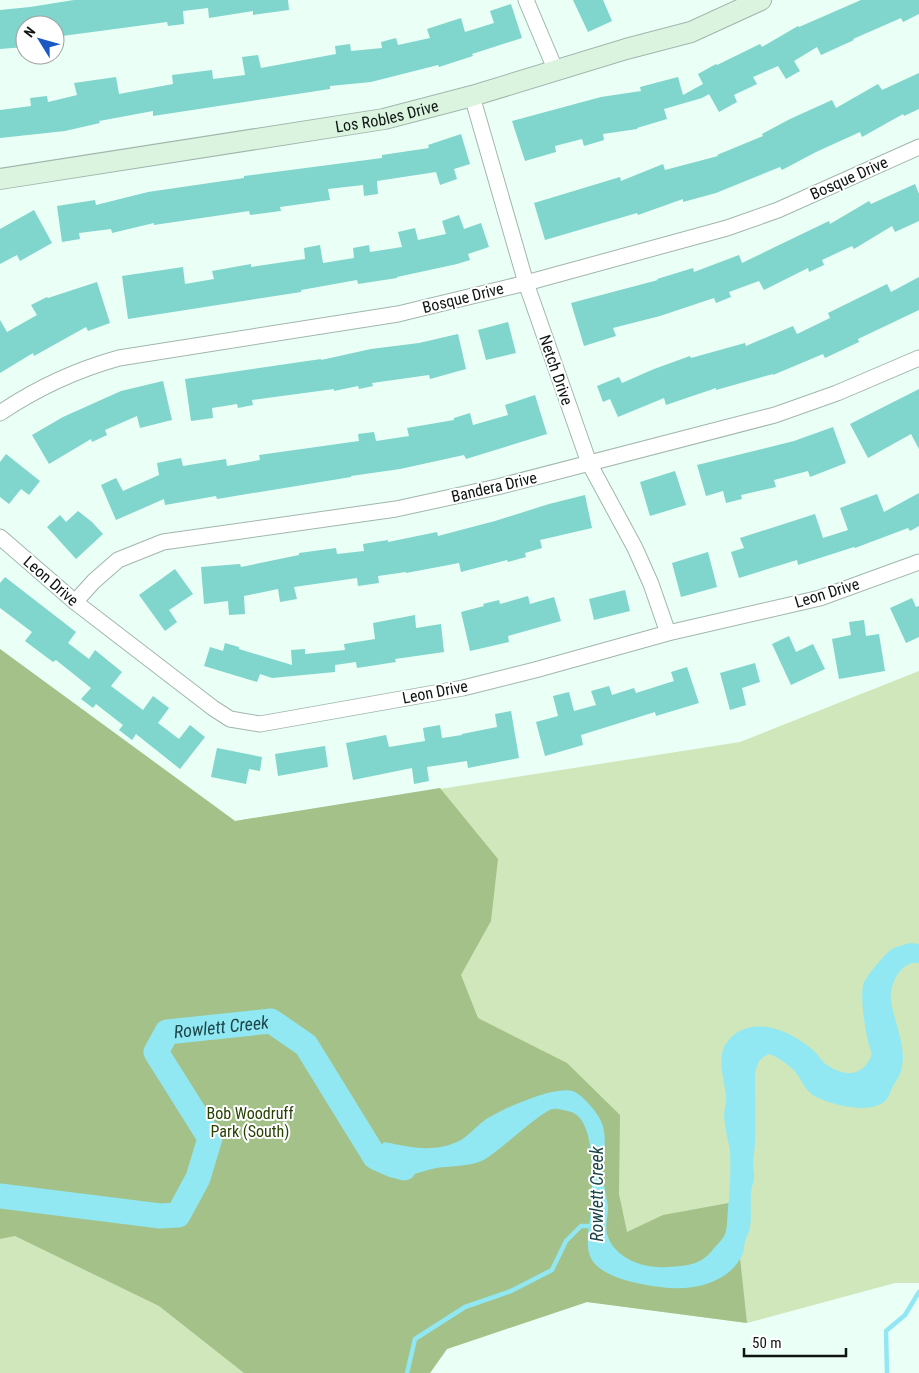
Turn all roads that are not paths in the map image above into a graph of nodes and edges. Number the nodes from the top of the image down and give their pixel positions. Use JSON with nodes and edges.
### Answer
{"nodes":[{"id":1,"x":526,"y":0,"type":"edge"},
{"id":2,"x":758,"y":1,"type":"edge"},
{"id":3,"x":556,"y":71,"type":"junction"},
{"id":4,"x":472,"y":96,"type":"junction"},
{"id":5,"x":919,"y":147,"type":"edge"},
{"id":6,"x":0,"y":179,"type":"edge"},
{"id":7,"x":526,"y":283,"type":"junction"},
{"id":8,"x":919,"y":358,"type":"edge"},
{"id":9,"x":0,"y":413,"type":"edge"},
{"id":10,"x":589,"y":463,"type":"junction"},
{"id":11,"x":0,"y":537,"type":"edge"},
{"id":12,"x":919,"y":562,"type":"edge"},
{"id":13,"x":75,"y":602,"type":"junction"},
{"id":14,"x":668,"y":633,"type":"junction"}],
"edges":[{"from":1,"to":3,"type":"street"},
{"from":2,"to":3,"type":"street","name":"Los Robles Drive"},
{"from":3,"to":4,"type":"street","name":"Los Robles Drive"},
{"from":4,"to":6,"type":"street","name":"Los Robles Drive"},
{"from":4,"to":7,"type":"street","name":"Netch Drive"},
{"from":5,"to":7,"type":"street","name":"Bosque Drive"},
{"from":7,"to":9,"type":"street","name":"Bosque Drive"},
{"from":7,"to":10,"type":"street","name":"Netch Drive"},
{"from":8,"to":10,"type":"street","name":"Bandera Drive"},
{"from":10,"to":13,"type":"street","name":"Bandera Drive"},
{"from":10,"to":14,"type":"street","name":"Netch Drive"},
{"from":11,"to":13,"type":"street","name":"Leon Drive"},
{"from":12,"to":14,"type":"street","name":"Leon Drive"},
{"from":13,"to":14,"type":"street","name":"Leon Drive"}]}
